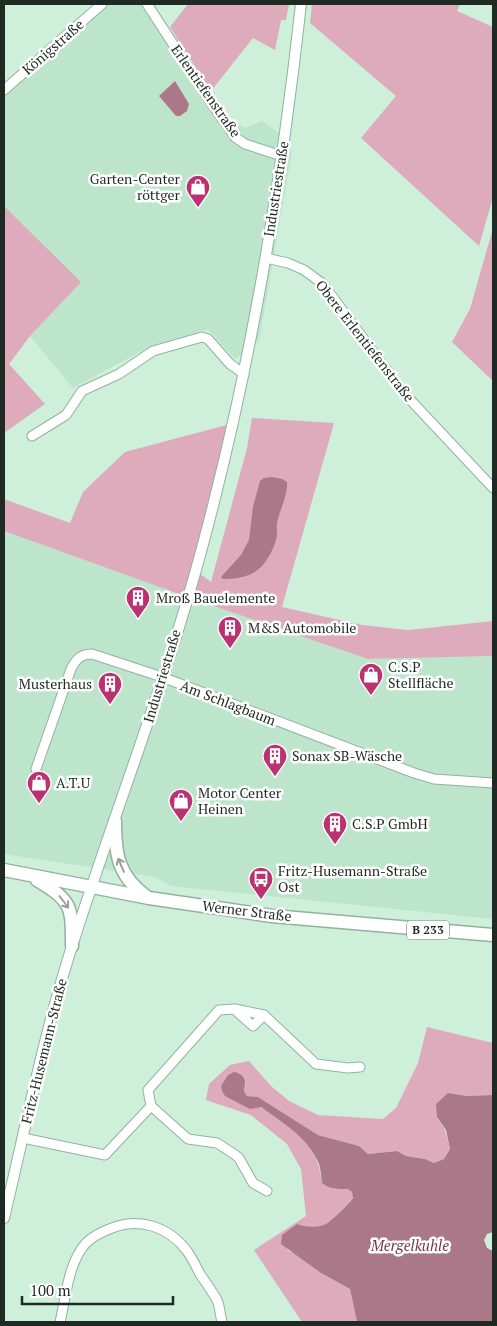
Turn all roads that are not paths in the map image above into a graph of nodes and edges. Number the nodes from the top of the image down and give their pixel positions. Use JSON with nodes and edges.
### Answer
{"nodes":[{"id":1,"x":102,"y":4,"type":"edge"},
{"id":2,"x":147,"y":4,"type":"edge"},
{"id":3,"x":301,"y":4,"type":"edge"},
{"id":4,"x":4,"y":90,"type":"edge"},
{"id":5,"x":282,"y":156,"type":"junction"},
{"id":6,"x":266,"y":258,"type":"junction"},
{"id":7,"x":244,"y":374,"type":"junction"},
{"id":8,"x":32,"y":436,"type":"dead end"},
{"id":9,"x":493,"y":488,"type":"edge"},
{"id":10,"x":162,"y":677,"type":"junction"},
{"id":11,"x":36,"y":769,"type":"dead end"},
{"id":12,"x":493,"y":783,"type":"edge"},
{"id":13,"x":114,"y":821,"type":"junction"},
{"id":14,"x":4,"y":870,"type":"edge"},
{"id":15,"x":28,"y":875,"type":"junction"},
{"id":16,"x":92,"y":887,"type":"junction"},
{"id":17,"x":149,"y":898,"type":"junction"},
{"id":18,"x":493,"y":935,"type":"edge"},
{"id":19,"x":72,"y":946,"type":"junction"},
{"id":20,"x":235,"y":1010,"type":"junction"},
{"id":21,"x":264,"y":1015,"type":"junction"},
{"id":22,"x":360,"y":1067,"type":"dead end"},
{"id":23,"x":151,"y":1106,"type":"junction"},
{"id":24,"x":23,"y":1138,"type":"junction"},
{"id":25,"x":267,"y":1191,"type":"dead end"},
{"id":26,"x":4,"y":1218,"type":"edge"},
{"id":27,"x":60,"y":1322,"type":"edge"},
{"id":28,"x":222,"y":1322,"type":"edge"}],
"edges":[{"from":1,"to":4,"type":"street","name":"Königstraße"},
{"from":2,"to":5,"type":"street","name":"Erlentiefenstraße"},
{"from":3,"to":5,"type":"street","name":"Industriestraße"},
{"from":5,"to":6,"type":"street","name":"Industriestraße"},
{"from":6,"to":7,"type":"street","name":"Industriestraße"},
{"from":6,"to":9,"type":"street","name":"Obere Erlentiefenstraße"},
{"from":7,"to":8,"type":"street"},
{"from":7,"to":10,"type":"street","name":"Industriestraße"},
{"from":10,"to":11,"type":"street","name":"Am Schlagbaum"},
{"from":10,"to":12,"type":"street","name":"Am Schlagbaum"},
{"from":10,"to":13,"type":"street","name":"Industriestraße"},
{"from":13,"to":16,"type":"street","name":"Industriestraße"},
{"from":17,"to":13,"type":"main road","one_way":true},
{"from":14,"to":15,"type":"main road","name":"Werner Straße","number":"B 233"},
{"from":15,"to":16,"type":"main road","name":"Werner Straße","number":"B 233"},
{"from":15,"to":19,"type":"main road","one_way":true},
{"from":16,"to":17,"type":"main road","name":"Werner Straße","number":"B 233"},
{"from":16,"to":19,"type":"street","name":"Fritz-Husemann-Straße"},
{"from":17,"to":18,"type":"main road","name":"Werner Straße","number":"B 233"},
{"from":19,"to":24,"type":"street","name":"Fritz-Husemann-Straße"},
{"from":20,"to":21,"type":"street"},
{"from":20,"to":21,"type":"street"},
{"from":20,"to":23,"type":"street"},
{"from":21,"to":22,"type":"street"},
{"from":23,"to":24,"type":"street"},
{"from":23,"to":25,"type":"street"},
{"from":24,"to":26,"type":"street","name":"Fritz-Husemann-Straße"},
{"from":27,"to":28,"type":"street"}]}
